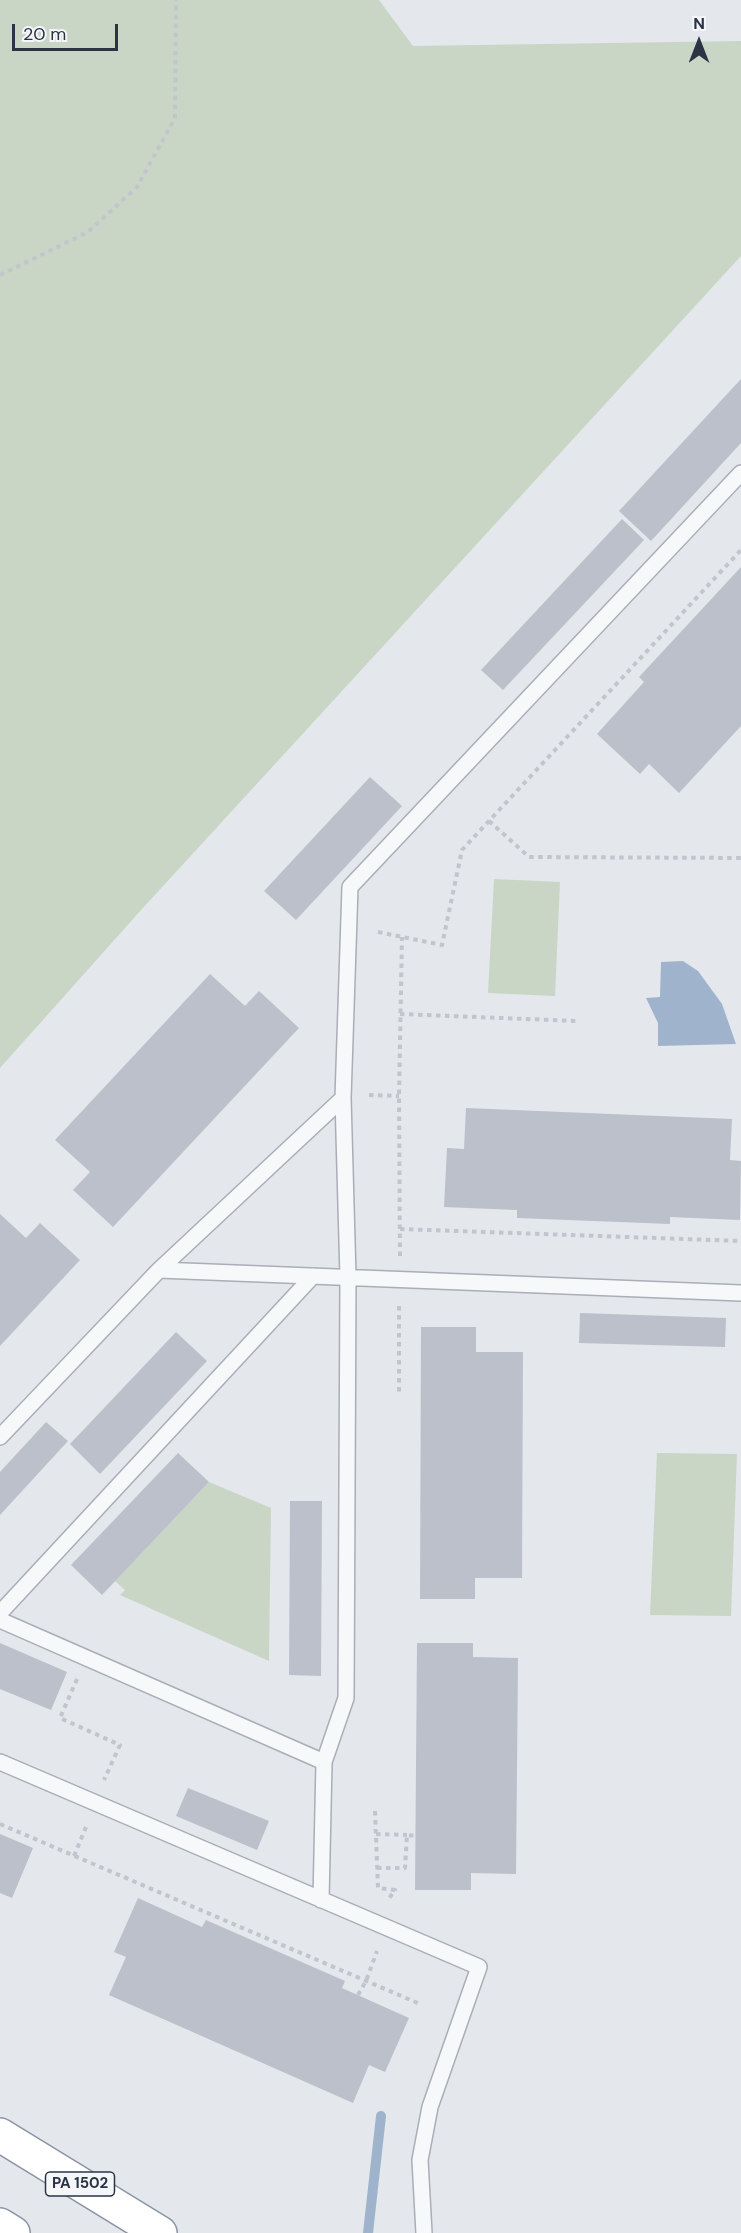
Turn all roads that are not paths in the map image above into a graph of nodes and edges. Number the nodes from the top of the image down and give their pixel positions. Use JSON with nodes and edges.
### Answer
{"nodes":[{"id":1,"x":741,"y":472,"type":"edge"},
{"id":2,"x":343,"y":1098,"type":"junction"},
{"id":3,"x":159,"y":1270,"type":"junction"},
{"id":4,"x":313,"y":1276,"type":"junction"},
{"id":5,"x":348,"y":1277,"type":"junction"},
{"id":6,"x":741,"y":1293,"type":"edge"},
{"id":7,"x":0,"y":1437,"type":"edge"},
{"id":8,"x":0,"y":1613,"type":"edge"},
{"id":9,"x":0,"y":1620,"type":"edge"},
{"id":10,"x":0,"y":1762,"type":"edge"},
{"id":11,"x":324,"y":1762,"type":"junction"},
{"id":12,"x":321,"y":1900,"type":"junction"},
{"id":13,"x":0,"y":2135,"type":"edge"},
{"id":14,"x":0,"y":2224,"type":"edge"},
{"id":15,"x":13,"y":2233,"type":"edge"},
{"id":16,"x":160,"y":2233,"type":"edge"},
{"id":17,"x":424,"y":2233,"type":"edge"}],
"edges":[{"from":1,"to":2,"type":"lane"},
{"from":2,"to":3,"type":"lane"},
{"from":2,"to":5,"type":"lane"},
{"from":3,"to":4,"type":"lane"},
{"from":3,"to":7,"type":"lane"},
{"from":4,"to":5,"type":"lane"},
{"from":4,"to":8,"type":"lane"},
{"from":5,"to":6,"type":"lane"},
{"from":5,"to":11,"type":"lane"},
{"from":9,"to":11,"type":"lane"},
{"from":10,"to":12,"type":"lane"},
{"from":11,"to":12,"type":"lane"},
{"from":12,"to":17,"type":"lane"},
{"from":13,"to":16,"type":"highway","number":"PA 1502"},
{"from":14,"to":15,"type":"highway"}]}
